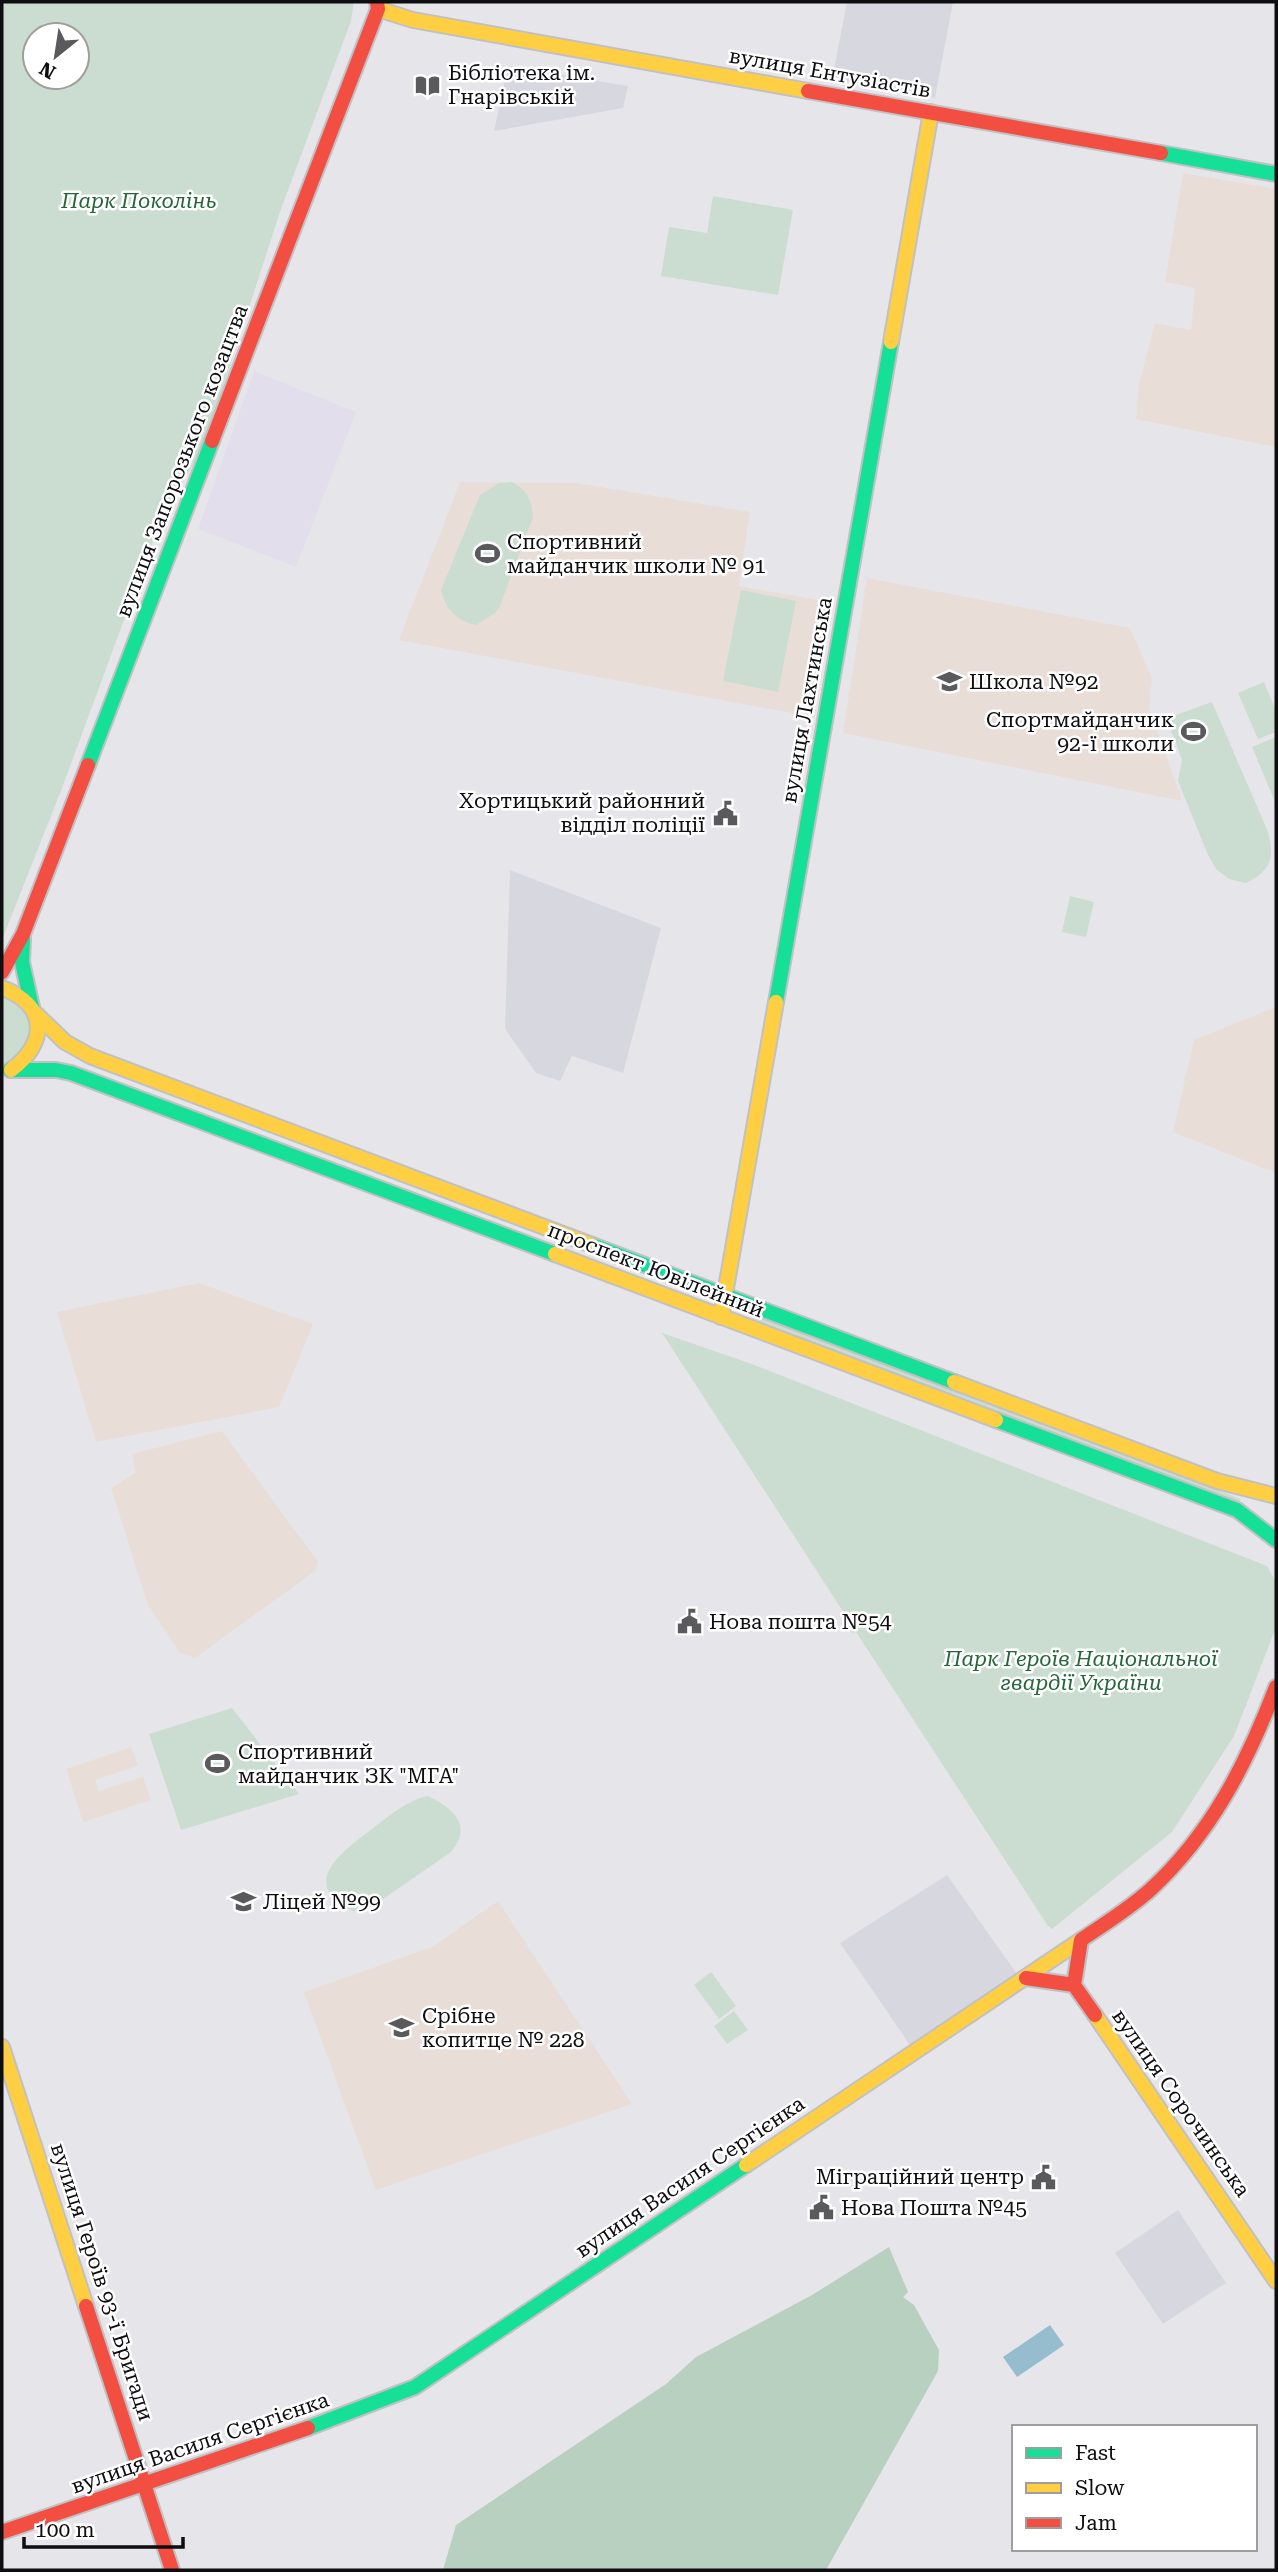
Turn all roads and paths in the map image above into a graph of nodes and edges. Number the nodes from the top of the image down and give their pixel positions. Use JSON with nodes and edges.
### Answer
{"nodes":[{"id":1,"x":378,"y":6,"type":"edge"},
{"id":2,"x":931,"y":112,"type":"junction"},
{"id":3,"x":1276,"y":174,"type":"edge"},
{"id":4,"x":23,"y":934,"type":"junction"},
{"id":5,"x":2,"y":972,"type":"edge"},
{"id":6,"x":2,"y":988,"type":"edge"},
{"id":7,"x":34,"y":1010,"type":"junction"},
{"id":8,"x":6,"y":1071,"type":"edge"},
{"id":9,"x":724,"y":1295,"type":"junction"},
{"id":10,"x":721,"y":1317,"type":"junction"},
{"id":11,"x":1276,"y":1496,"type":"edge"},
{"id":12,"x":1276,"y":1540,"type":"edge"},
{"id":13,"x":1276,"y":1687,"type":"edge"},
{"id":14,"x":1081,"y":1940,"type":"junction"},
{"id":15,"x":1026,"y":1979,"type":"junction"},
{"id":16,"x":1074,"y":1985,"type":"junction"},
{"id":17,"x":2,"y":2047,"type":"edge"},
{"id":18,"x":1276,"y":2281,"type":"edge"},
{"id":19,"x":146,"y":2486,"type":"junction"},
{"id":20,"x":2,"y":2532,"type":"edge"},
{"id":21,"x":172,"y":2570,"type":"edge"}],
"edges":[{"from":1,"to":2,"type":"main road","name":"вулиця Ентузіастів"},
{"from":1,"to":4,"type":"main road","name":"вулиця Запорозького козацтва"},
{"from":2,"to":3,"type":"main road","name":"вулиця Ентузіастів"},
{"from":2,"to":9,"type":"main road","name":"вулиця Лахтинська"},
{"from":4,"to":5,"type":"main road","name":"вулиця Запорозького козацтва"},
{"from":4,"to":7,"type":"main road","name":"вулиця Запорозького козацтва"},
{"from":6,"to":7,"type":"main road","name":"проспект Ювілейний"},
{"from":7,"to":8,"type":"main road","name":"вулиця Запорозького козацтва"},
{"from":7,"to":9,"type":"main road","name":"проспект Ювілейний"},
{"from":8,"to":10,"type":"main road","name":"проспект Ювілейний"},
{"from":9,"to":10,"type":"main road","name":"вулиця Лахтинська"},
{"from":9,"to":11,"type":"main road","name":"проспект Ювілейний"},
{"from":10,"to":12,"type":"main road","name":"проспект Ювілейний"},
{"from":13,"to":14,"type":"main road","name":"вулиця Василя Сергієнка"},
{"from":14,"to":15,"type":"main road","name":"вулиця Василя Сергієнка"},
{"from":14,"to":16,"type":"main road"},
{"from":15,"to":16,"type":"main road"},
{"from":15,"to":19,"type":"main road","name":"вулиця Василя Сергієнка"},
{"from":16,"to":18,"type":"main road","name":"вулиця Сорочинська"},
{"from":17,"to":19,"type":"main road","name":"вулиця Героїв 93-ї Бригади"},
{"from":19,"to":20,"type":"main road","name":"вулиця Василя Сергієнка"},
{"from":19,"to":21,"type":"main road","name":"вулиця Героїв 93-ї Бригади"}]}
